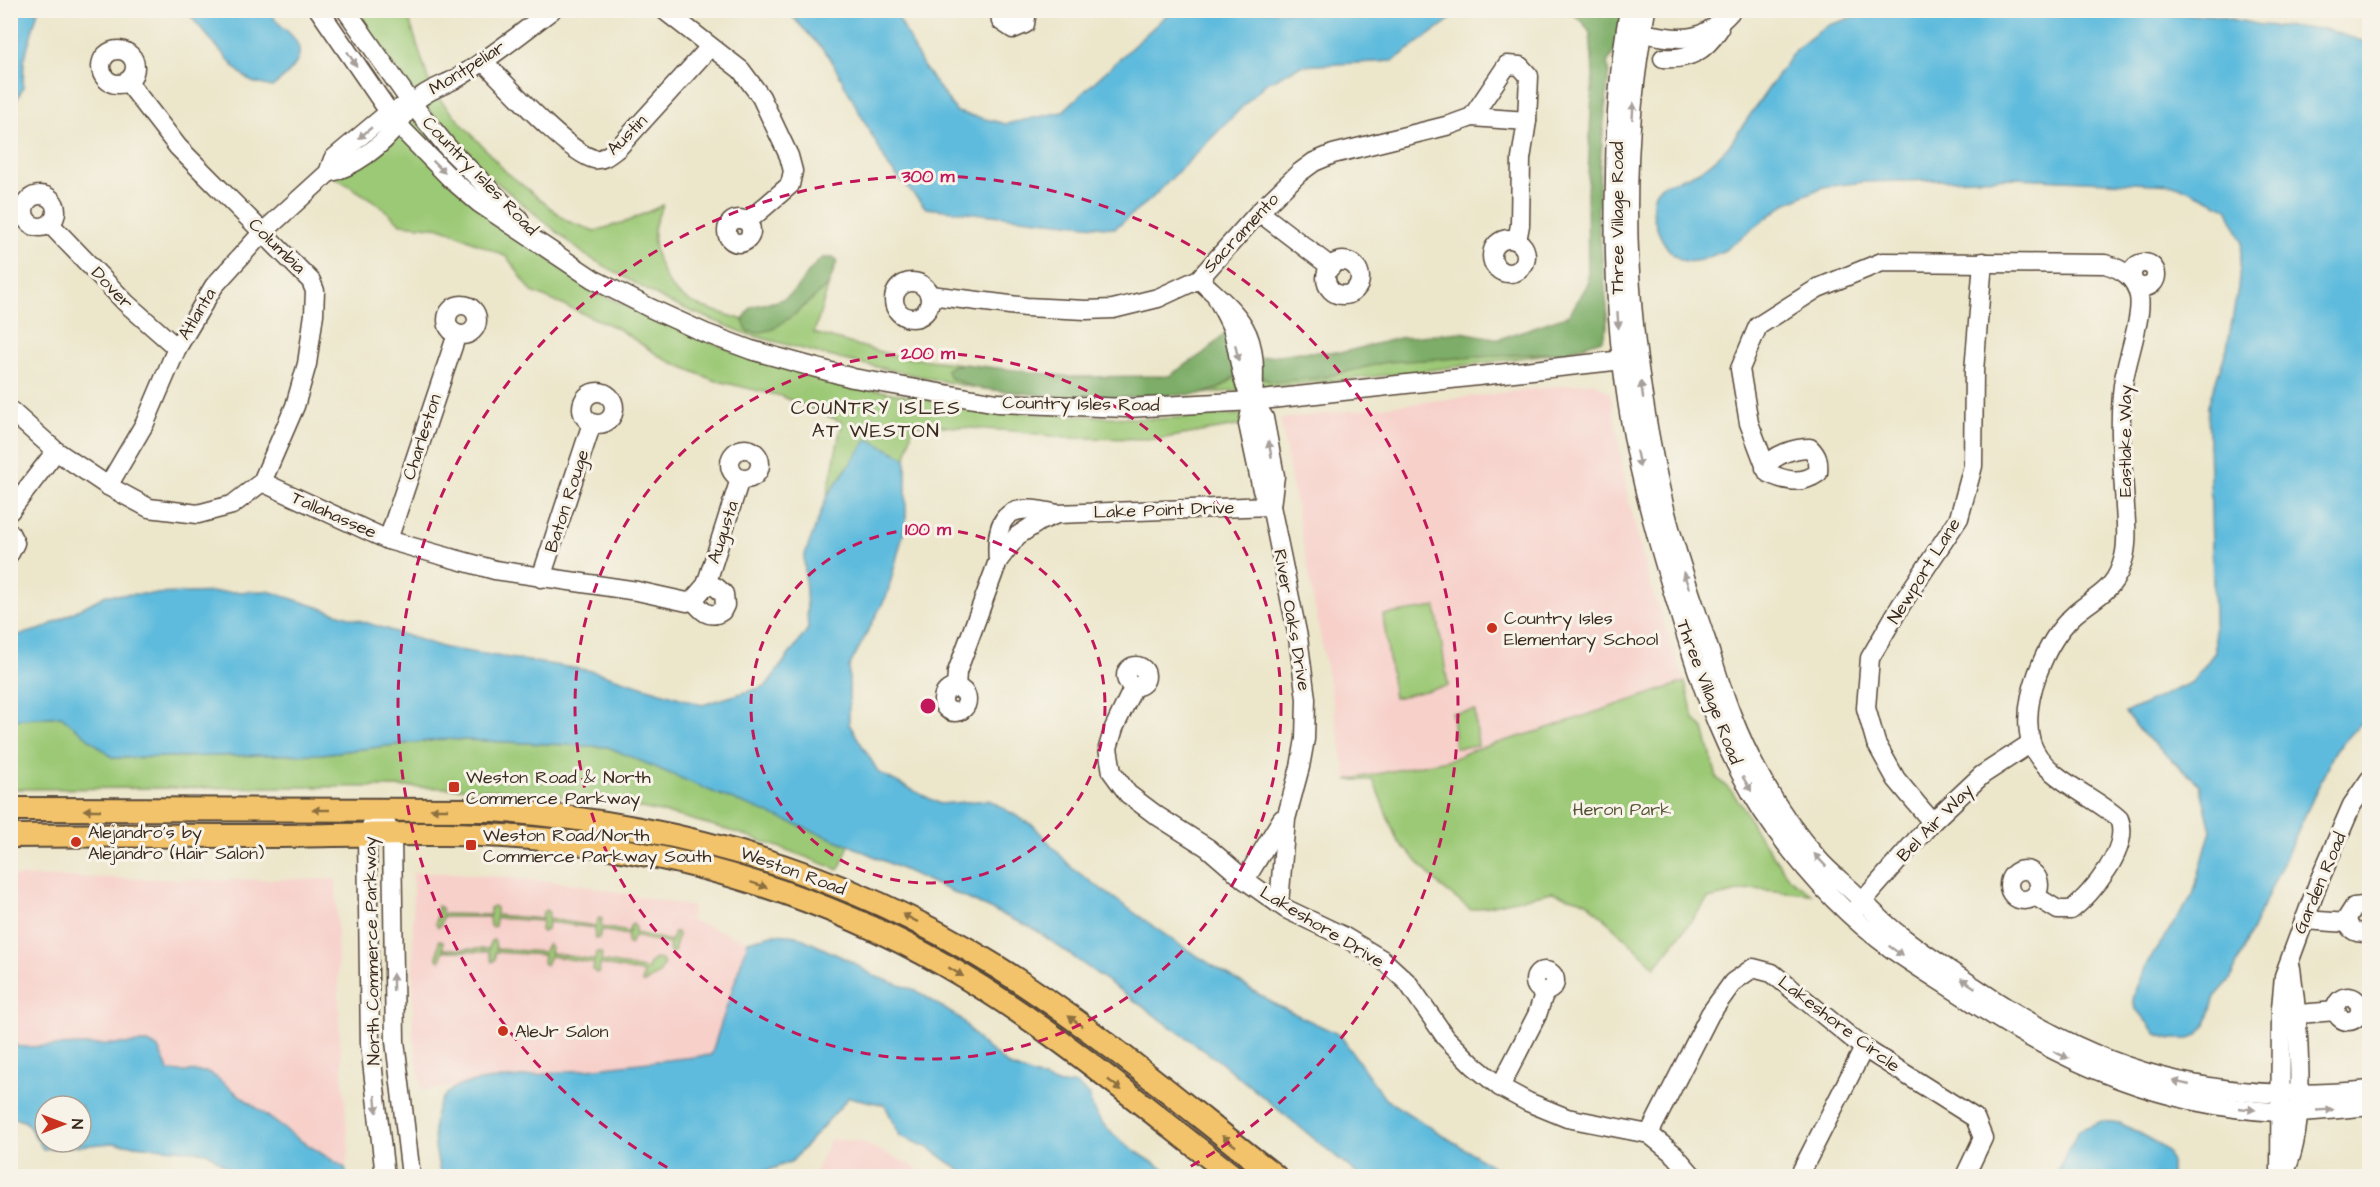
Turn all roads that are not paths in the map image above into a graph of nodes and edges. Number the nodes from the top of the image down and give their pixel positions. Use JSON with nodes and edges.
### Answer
{"nodes":[{"id":1,"x":319,"y":10,"type":"edge"},
{"id":2,"x":346,"y":10,"type":"edge"},
{"id":3,"x":552,"y":10,"type":"edge"},
{"id":4,"x":664,"y":10,"type":"edge"},
{"id":5,"x":1000,"y":10,"type":"edge"},
{"id":6,"x":1027,"y":10,"type":"edge"},
{"id":7,"x":1629,"y":10,"type":"edge"},
{"id":8,"x":1646,"y":10,"type":"edge"},
{"id":9,"x":1731,"y":12,"type":"edge"},
{"id":10,"x":1641,"y":33,"type":"junction"},
{"id":11,"x":710,"y":47,"type":"junction"},
{"id":12,"x":1623,"y":52,"type":"junction"},
{"id":13,"x":1663,"y":58,"type":"dead end"},
{"id":14,"x":483,"y":61,"type":"junction"},
{"id":15,"x":128,"y":81,"type":"dead end"},
{"id":16,"x":412,"y":104,"type":"junction"},
{"id":17,"x":1472,"y":117,"type":"junction"},
{"id":18,"x":393,"y":119,"type":"junction"},
{"id":19,"x":1527,"y":121,"type":"junction"},
{"id":20,"x":1259,"y":212,"type":"junction"},
{"id":21,"x":747,"y":222,"type":"dead end"},
{"id":22,"x":50,"y":224,"type":"dead end"},
{"id":23,"x":262,"y":233,"type":"junction"},
{"id":24,"x":1517,"y":241,"type":"dead end"},
{"id":25,"x":553,"y":251,"type":"junction"},
{"id":26,"x":1983,"y":262,"type":"junction"},
{"id":27,"x":1331,"y":267,"type":"dead end"},
{"id":28,"x":1199,"y":279,"type":"junction"},
{"id":29,"x":930,"y":295,"type":"dead end"},
{"id":30,"x":457,"y":334,"type":"dead end"},
{"id":31,"x":177,"y":348,"type":"junction"},
{"id":32,"x":1629,"y":359,"type":"junction"},
{"id":33,"x":1253,"y":401,"type":"junction"},
{"id":34,"x":10,"y":410,"type":"edge"},
{"id":35,"x":592,"y":423,"type":"dead end"},
{"id":36,"x":56,"y":451,"type":"junction"},
{"id":37,"x":1765,"y":468,"type":"dead end"},
{"id":38,"x":740,"y":478,"type":"dead end"},
{"id":39,"x":262,"y":482,"type":"junction"},
{"id":40,"x":108,"y":486,"type":"junction"},
{"id":41,"x":1271,"y":507,"type":"junction"},
{"id":42,"x":10,"y":511,"type":"edge"},
{"id":43,"x":10,"y":533,"type":"edge"},
{"id":44,"x":388,"y":540,"type":"junction"},
{"id":45,"x":10,"y":553,"type":"edge"},
{"id":46,"x":541,"y":578,"type":"junction"},
{"id":47,"x":705,"y":585,"type":"junction"},
{"id":48,"x":693,"y":600,"type":"junction"},
{"id":49,"x":1134,"y":687,"type":"dead end"},
{"id":50,"x":956,"y":688,"type":"dead end"},
{"id":51,"x":2031,"y":743,"type":"junction"},
{"id":52,"x":2367,"y":786,"type":"edge"},
{"id":53,"x":1289,"y":804,"type":"junction"},
{"id":54,"x":10,"y":809,"type":"edge"},
{"id":55,"x":379,"y":810,"type":"junction"},
{"id":56,"x":1932,"y":822,"type":"junction"},
{"id":57,"x":10,"y":836,"type":"edge"},
{"id":58,"x":367,"y":836,"type":"junction"},
{"id":59,"x":392,"y":836,"type":"junction"},
{"id":60,"x":1245,"y":880,"type":"junction"},
{"id":61,"x":2035,"y":896,"type":"dead end"},
{"id":62,"x":1862,"y":901,"type":"junction"},
{"id":63,"x":1279,"y":904,"type":"junction"},
{"id":64,"x":2370,"y":909,"type":"edge"},
{"id":65,"x":1850,"y":915,"type":"junction"},
{"id":66,"x":2304,"y":920,"type":"junction"},
{"id":67,"x":2348,"y":923,"type":"junction"},
{"id":68,"x":2370,"y":930,"type":"edge"},
{"id":69,"x":1545,"y":991,"type":"dead end"},
{"id":70,"x":2336,"y":1011,"type":"dead end"},
{"id":71,"x":2289,"y":1015,"type":"junction"},
{"id":72,"x":1864,"y":1048,"type":"junction"},
{"id":73,"x":1500,"y":1087,"type":"junction"},
{"id":74,"x":2370,"y":1090,"type":"edge"},
{"id":75,"x":2290,"y":1103,"type":"junction"},
{"id":76,"x":2370,"y":1106,"type":"edge"},
{"id":77,"x":1648,"y":1134,"type":"junction"},
{"id":78,"x":385,"y":1176,"type":"edge"},
{"id":79,"x":411,"y":1176,"type":"edge"},
{"id":80,"x":1233,"y":1176,"type":"edge"},
{"id":81,"x":1275,"y":1176,"type":"edge"},
{"id":82,"x":1694,"y":1176,"type":"edge"},
{"id":83,"x":1799,"y":1176,"type":"edge"},
{"id":84,"x":1965,"y":1176,"type":"edge"},
{"id":85,"x":2281,"y":1176,"type":"edge"}],
"edges":[{"from":1,"to":18,"type":"street","name":"Country Isles Road","one_way":true},
{"from":2,"to":16,"type":"street","name":"Country Isles Road"},
{"from":3,"to":14,"type":"street","name":"Montpeliar"},
{"from":4,"to":11,"type":"street"},
{"from":5,"to":6,"type":"street"},
{"from":7,"to":12,"type":"street","name":"Three Village Road"},
{"from":8,"to":10,"type":"street","name":"Three Village Road"},
{"from":9,"to":10,"type":"street"},
{"from":9,"to":13,"type":"street"},
{"from":10,"to":12,"type":"street"},
{"from":32,"to":10,"type":"street","name":"Three Village Road","one_way":true},
{"from":11,"to":14,"type":"street","name":"Austin"},
{"from":11,"to":21,"type":"street"},
{"from":12,"to":32,"type":"street","name":"Three Village Road","one_way":true},
{"from":14,"to":16,"type":"street","name":"Montpeliar"},
{"from":15,"to":23,"type":"street","name":"Columbia"},
{"from":16,"to":18,"type":"street","name":"Atlanta"},
{"from":16,"to":25,"type":"street","name":"Country Isles Road"},
{"from":17,"to":19,"type":"street","name":"Sacramento"},
{"from":17,"to":19,"type":"street"},
{"from":17,"to":20,"type":"street","name":"Sacramento"},
{"from":18,"to":23,"type":"street","name":"Atlanta"},
{"from":18,"to":25,"type":"street","name":"Country Isles Road","one_way":true},
{"from":19,"to":24,"type":"street"},
{"from":20,"to":27,"type":"street"},
{"from":20,"to":28,"type":"street","name":"Sacramento"},
{"from":22,"to":31,"type":"street","name":"Dover"},
{"from":23,"to":31,"type":"street","name":"Atlanta"},
{"from":23,"to":39,"type":"street","name":"Columbia"},
{"from":25,"to":33,"type":"street","name":"Country Isles Road"},
{"from":26,"to":37,"type":"street","name":"Eastlake Way"},
{"from":26,"to":51,"type":"street","name":"Eastlake Way"},
{"from":26,"to":56,"type":"street","name":"Newport Lane"},
{"from":28,"to":29,"type":"street","name":"Sacramento"},
{"from":28,"to":33,"type":"street","name":"River Oaks Drive"},
{"from":30,"to":44,"type":"street","name":"Charleston"},
{"from":31,"to":40,"type":"street","name":"Atlanta"},
{"from":32,"to":33,"type":"street","name":"Country Isles Road"},
{"from":62,"to":32,"type":"street","name":"Three Village Road","one_way":true},
{"from":32,"to":65,"type":"street","name":"Three Village Road","one_way":true},
{"from":33,"to":41,"type":"street","name":"River Oaks Drive"},
{"from":34,"to":36,"type":"street"},
{"from":35,"to":46,"type":"street","name":"Baton Rouge"},
{"from":36,"to":40,"type":"street"},
{"from":36,"to":42,"type":"street"},
{"from":38,"to":47,"type":"street","name":"Augusta"},
{"from":39,"to":40,"type":"street"},
{"from":39,"to":44,"type":"street","name":"Tallahassee"},
{"from":41,"to":50,"type":"street","name":"Lake Point Drive"},
{"from":41,"to":53,"type":"street","name":"River Oaks Drive"},
{"from":43,"to":45,"type":"street"},
{"from":44,"to":46,"type":"street","name":"Tallahassee"},
{"from":46,"to":48,"type":"street","name":"Tallahassee"},
{"from":47,"to":48,"type":"street"},
{"from":47,"to":48,"type":"street","name":"Tallahassee"},
{"from":49,"to":60,"type":"street","name":"Lakeshore Drive"},
{"from":51,"to":56,"type":"street","name":"Bel Air Way"},
{"from":51,"to":61,"type":"street"},
{"from":52,"to":66,"type":"street","name":"Garden Road"},
{"from":53,"to":60,"type":"street","name":"River Oaks Drive"},
{"from":53,"to":63,"type":"street","name":"River Oaks Drive"},
{"from":55,"to":54,"type":"main road","name":"Weston Road","one_way":true},
{"from":55,"to":58,"type":"street","name":"North Commerce Parkway"},
{"from":55,"to":59,"type":"street","name":"North Commerce Parkway"},
{"from":81,"to":55,"type":"main road","name":"Weston Road","one_way":true},
{"from":56,"to":62,"type":"street","name":"Bel Air Way"},
{"from":57,"to":58,"type":"main road","name":"Weston Road"},
{"from":58,"to":59,"type":"main road","name":"Weston Road"},
{"from":58,"to":78,"type":"street","name":"North Commerce Parkway","one_way":true},
{"from":79,"to":59,"type":"street","name":"North Commerce Parkway","one_way":true},
{"from":59,"to":80,"type":"main road","name":"Weston Road","one_way":true},
{"from":60,"to":63,"type":"street","name":"Lakeshore Drive"},
{"from":62,"to":65,"type":"street","name":"Bel Air Way"},
{"from":75,"to":62,"type":"street","name":"Three Village Road","one_way":true},
{"from":63,"to":73,"type":"street","name":"Lakeshore Drive"},
{"from":64,"to":67,"type":"street"},
{"from":65,"to":75,"type":"street","name":"Three Village Road","one_way":true},
{"from":66,"to":67,"type":"street"},
{"from":66,"to":71,"type":"street","name":"Garden Road"},
{"from":67,"to":68,"type":"street"},
{"from":69,"to":73,"type":"street"},
{"from":70,"to":71,"type":"street"},
{"from":71,"to":75,"type":"street","name":"Garden Road"},
{"from":72,"to":77,"type":"street","name":"Lakeshore Circle"},
{"from":72,"to":83,"type":"street"},
{"from":72,"to":84,"type":"street","name":"Lakeshore Circle"},
{"from":73,"to":77,"type":"street","name":"Lakeshore Drive"},
{"from":74,"to":75,"type":"street","name":"Three Village Road"},
{"from":75,"to":76,"type":"street","name":"Three Village Road","one_way":true},
{"from":75,"to":85,"type":"street","name":"Garden Road"},
{"from":77,"to":82,"type":"street","name":"Lakeshore Drive"}]}
